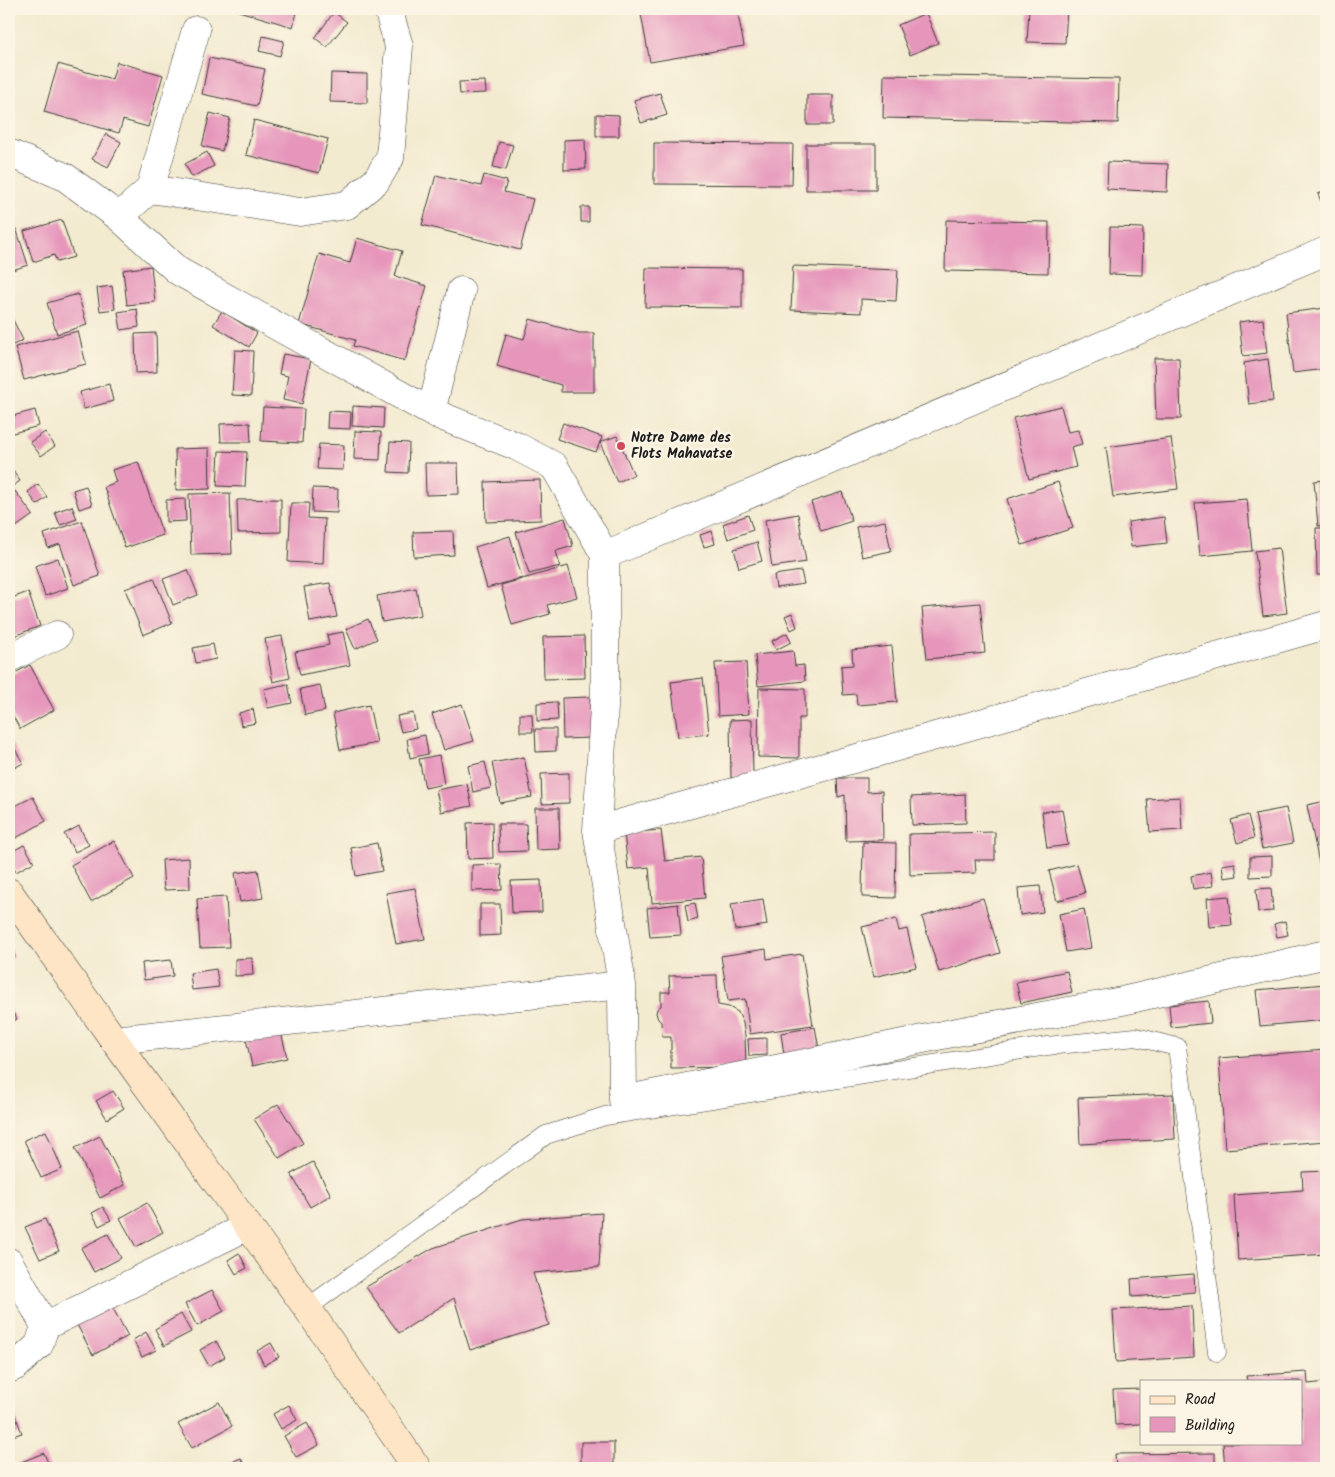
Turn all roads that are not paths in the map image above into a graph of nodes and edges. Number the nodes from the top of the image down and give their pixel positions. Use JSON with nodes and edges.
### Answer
{"nodes":[{"id":1,"x":395,"y":10,"type":"edge"},
{"id":2,"x":196,"y":30,"type":"dead end"},
{"id":3,"x":9,"y":153,"type":"edge"},
{"id":4,"x":150,"y":189,"type":"junction"},
{"id":5,"x":119,"y":217,"type":"junction"},
{"id":6,"x":1326,"y":251,"type":"edge"},
{"id":7,"x":461,"y":291,"type":"dead end"},
{"id":8,"x":431,"y":412,"type":"junction"},
{"id":9,"x":605,"y":555,"type":"junction"},
{"id":10,"x":1326,"y":625,"type":"edge"},
{"id":11,"x":56,"y":634,"type":"dead end"},
{"id":12,"x":9,"y":658,"type":"edge"},
{"id":13,"x":597,"y":830,"type":"junction"},
{"id":14,"x":9,"y":892,"type":"edge"},
{"id":15,"x":1326,"y":954,"type":"edge"},
{"id":16,"x":622,"y":984,"type":"junction"},
{"id":17,"x":114,"y":1040,"type":"junction"},
{"id":18,"x":248,"y":1226,"type":"junction"},
{"id":19,"x":9,"y":1262,"type":"edge"},
{"id":20,"x":307,"y":1308,"type":"junction"},
{"id":21,"x":44,"y":1326,"type":"junction"},
{"id":22,"x":1217,"y":1352,"type":"dead end"},
{"id":23,"x":9,"y":1369,"type":"edge"},
{"id":24,"x":417,"y":1468,"type":"edge"}],
"edges":[{"from":1,"to":4,"type":"street"},
{"from":2,"to":4,"type":"street"},
{"from":3,"to":5,"type":"street"},
{"from":4,"to":5,"type":"street"},
{"from":5,"to":8,"type":"street"},
{"from":6,"to":9,"type":"street"},
{"from":7,"to":8,"type":"street"},
{"from":8,"to":9,"type":"street"},
{"from":9,"to":13,"type":"street"},
{"from":10,"to":13,"type":"street"},
{"from":11,"to":12,"type":"street"},
{"from":13,"to":16,"type":"street"},
{"from":14,"to":17,"type":"street"},
{"from":15,"to":16,"type":"street"},
{"from":16,"to":17,"type":"street"},
{"from":17,"to":18,"type":"street"},
{"from":18,"to":20,"type":"street"},
{"from":18,"to":21,"type":"street"},
{"from":19,"to":21,"type":"street"},
{"from":20,"to":22,"type":"lane"},
{"from":20,"to":24,"type":"street"},
{"from":21,"to":23,"type":"street"}]}
